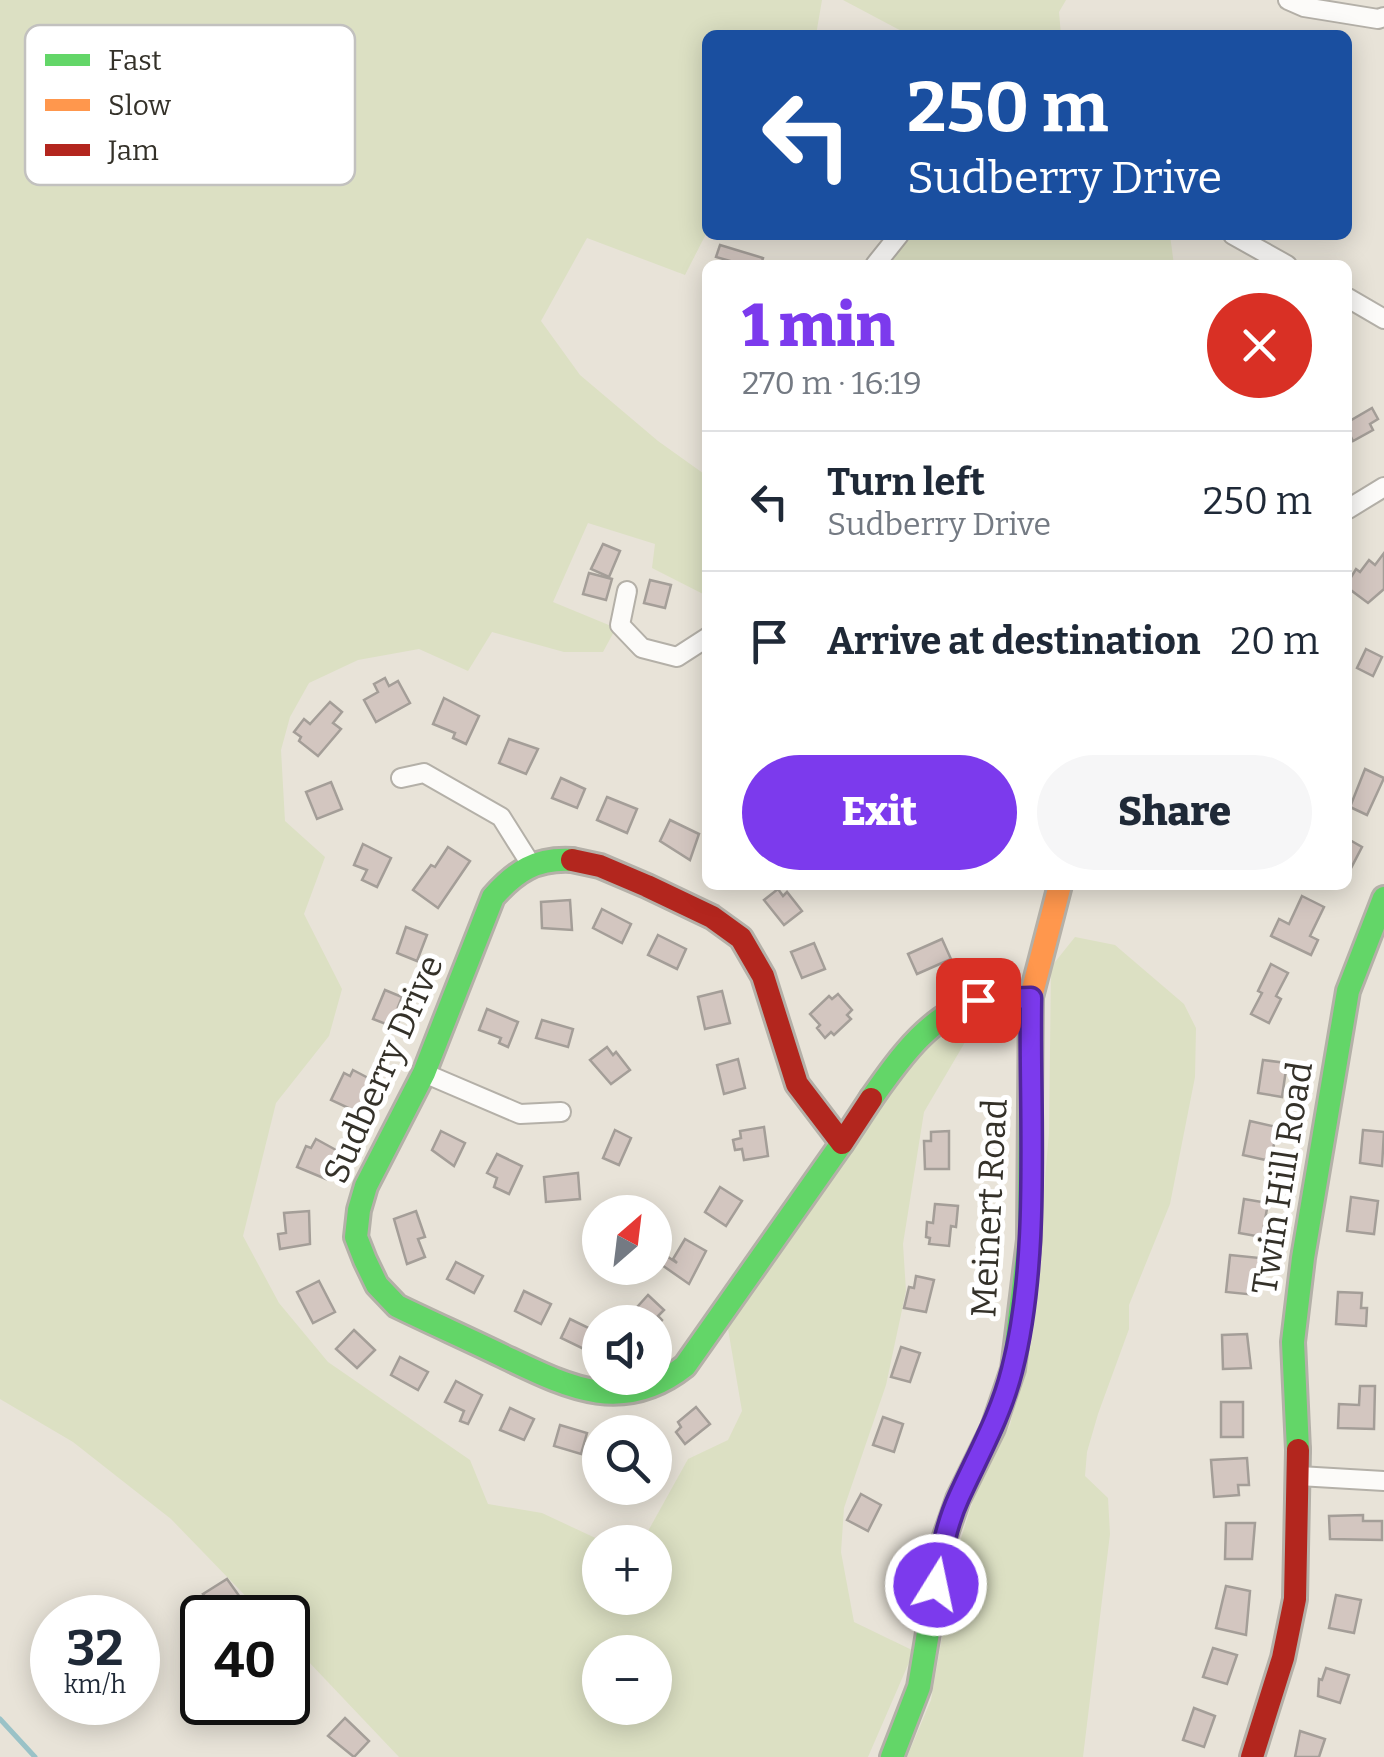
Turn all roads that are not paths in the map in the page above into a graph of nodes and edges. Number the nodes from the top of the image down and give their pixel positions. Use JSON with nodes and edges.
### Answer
{"nodes":[{"id":1,"x":1288,"y":0,"type":"edge"},
{"id":2,"x":1384,"y":17,"type":"edge"},
{"id":3,"x":895,"y":240,"type":"edge"},
{"id":4,"x":1241,"y":240,"type":"edge"},
{"id":5,"x":880,"y":260,"type":"edge"},
{"id":6,"x":1278,"y":260,"type":"edge"},
{"id":7,"x":1352,"y":300,"type":"edge"},
{"id":8,"x":1384,"y":319,"type":"edge"},
{"id":9,"x":1384,"y":487,"type":"edge"},
{"id":10,"x":1352,"y":507,"type":"edge"},
{"id":11,"x":627,"y":591,"type":"dead end"},
{"id":12,"x":702,"y":640,"type":"edge"},
{"id":13,"x":401,"y":778,"type":"dead end"},
{"id":14,"x":530,"y":863,"type":"junction"},
{"id":15,"x":1059,"y":890,"type":"edge"},
{"id":16,"x":1384,"y":898,"type":"edge"},
{"id":17,"x":1031,"y":998,"type":"junction"},
{"id":18,"x":424,"y":1072,"type":"junction"},
{"id":19,"x":560,"y":1112,"type":"dead end"},
{"id":20,"x":842,"y":1142,"type":"junction"},
{"id":21,"x":1299,"y":1476,"type":"junction"},
{"id":22,"x":1384,"y":1481,"type":"edge"},
{"id":23,"x":892,"y":1757,"type":"edge"},
{"id":24,"x":1252,"y":1757,"type":"edge"}],
"edges":[{"from":1,"to":2,"type":"street"},
{"from":3,"to":5,"type":"street"},
{"from":4,"to":6,"type":"street"},
{"from":7,"to":8,"type":"street"},
{"from":9,"to":10,"type":"street"},
{"from":11,"to":12,"type":"street"},
{"from":13,"to":14,"type":"street"},
{"from":14,"to":18,"type":"street","name":"Sudberry Drive"},
{"from":14,"to":20,"type":"street"},
{"from":15,"to":17,"type":"street","name":"Meinert Road"},
{"from":16,"to":21,"type":"street","name":"Twin Hill Road"},
{"from":17,"to":20,"type":"street","name":"Sudberry Drive"},
{"from":17,"to":23,"type":"street","name":"Meinert Road"},
{"from":18,"to":19,"type":"street"},
{"from":18,"to":20,"type":"street","name":"Sudberry Drive"},
{"from":21,"to":22,"type":"street"},
{"from":21,"to":24,"type":"street","name":"Twin Hill Road"}]}
